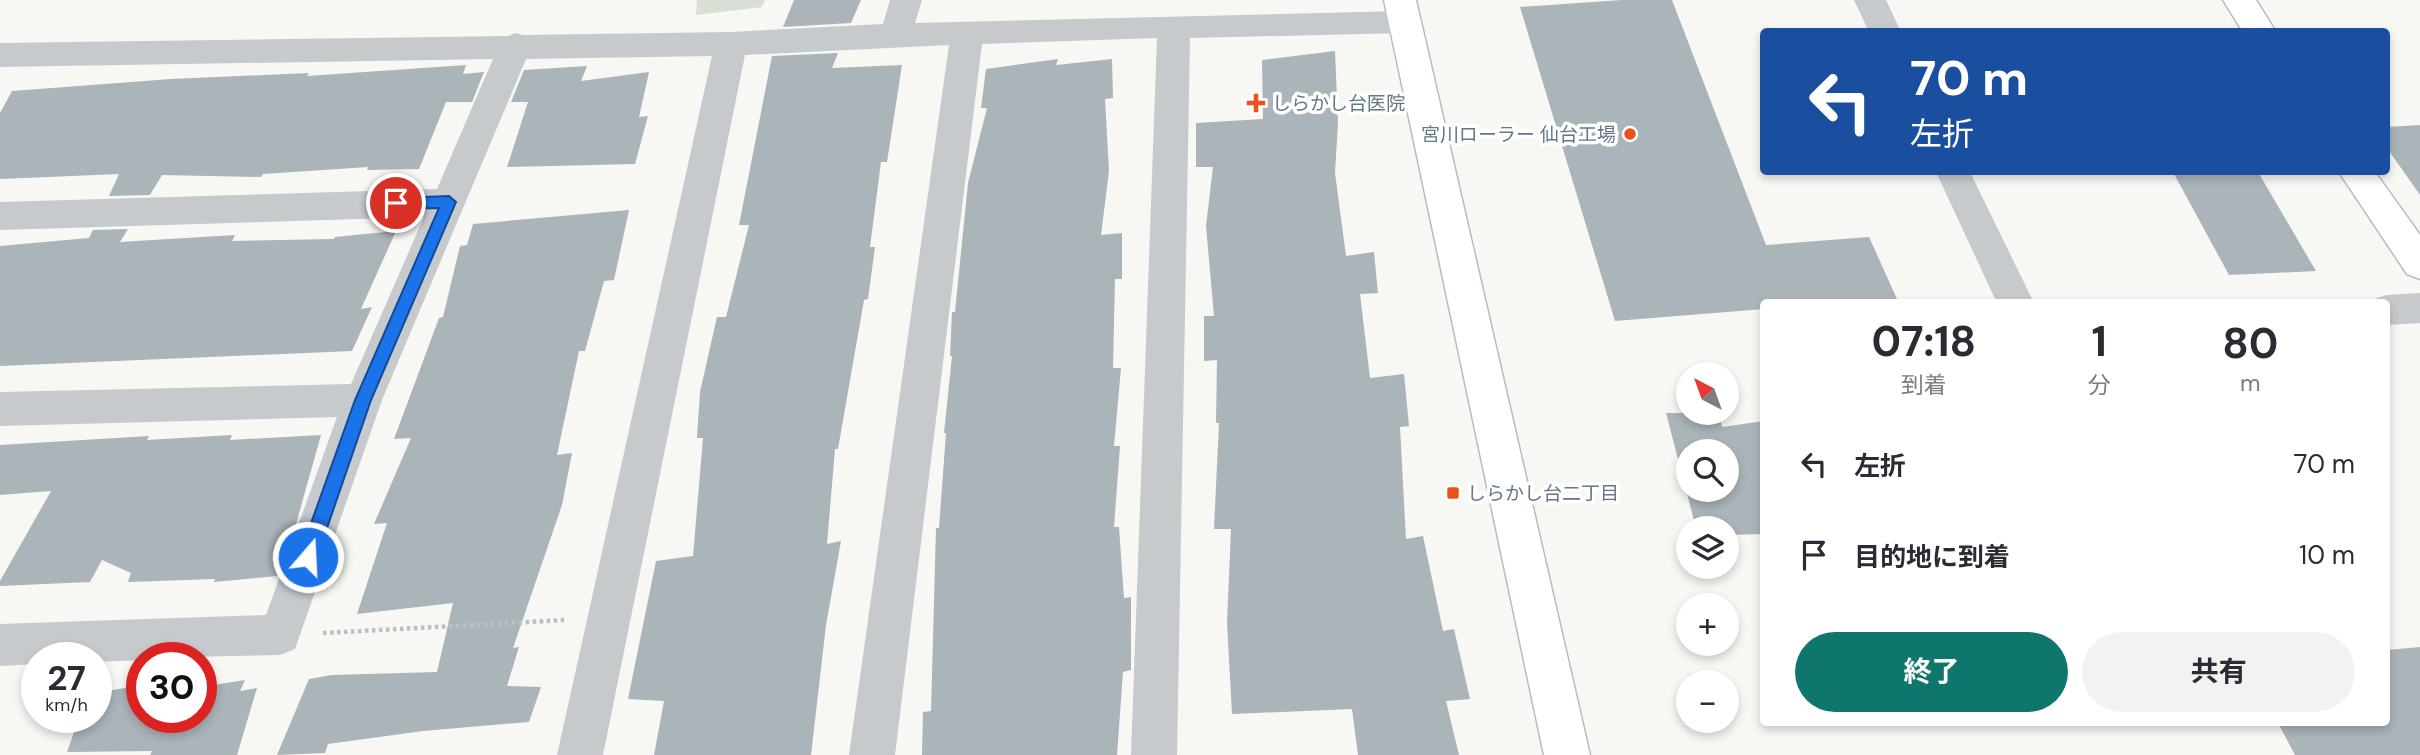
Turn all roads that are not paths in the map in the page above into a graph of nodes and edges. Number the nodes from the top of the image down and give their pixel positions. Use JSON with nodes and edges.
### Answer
{"nodes":[{"id":1,"x":906,"y":0,"type":"edge"},
{"id":2,"x":1870,"y":0,"type":"edge"},
{"id":3,"x":2239,"y":0,"type":"edge"},
{"id":4,"x":1402,"y":11,"type":"edge"},
{"id":5,"x":1135,"y":13,"type":"edge"},
{"id":6,"x":1174,"y":26,"type":"junction"},
{"id":7,"x":1883,"y":28,"type":"edge"},
{"id":8,"x":2257,"y":28,"type":"edge"},
{"id":9,"x":896,"y":34,"type":"junction"},
{"id":10,"x":968,"y":34,"type":"junction"},
{"id":11,"x":730,"y":44,"type":"junction"},
{"id":12,"x":516,"y":45,"type":"junction"},
{"id":13,"x":0,"y":55,"type":"edge"},
{"id":14,"x":1954,"y":175,"type":"edge"},
{"id":15,"x":2358,"y":175,"type":"edge"},
{"id":16,"x":449,"y":202,"type":"junction"},
{"id":17,"x":0,"y":216,"type":"edge"},
{"id":18,"x":2420,"y":264,"type":"edge"},
{"id":19,"x":2014,"y":299,"type":"edge"},
{"id":20,"x":2420,"y":308,"type":"edge"},
{"id":21,"x":2390,"y":310,"type":"edge"},
{"id":22,"x":363,"y":400,"type":"junction"},
{"id":23,"x":0,"y":409,"type":"edge"},
{"id":24,"x":0,"y":645,"type":"edge"},
{"id":25,"x":580,"y":755,"type":"edge"},
{"id":26,"x":872,"y":755,"type":"edge"},
{"id":27,"x":1154,"y":755,"type":"edge"},
{"id":28,"x":1567,"y":755,"type":"edge"}],
"edges":[{"from":1,"to":9,"type":"street"},
{"from":2,"to":7,"type":"street"},
{"from":3,"to":8,"type":"street"},
{"from":4,"to":6,"type":"street"},
{"from":4,"to":28,"type":"street"},
{"from":5,"to":6,"type":"street"},
{"from":5,"to":10,"type":"street"},
{"from":6,"to":27,"type":"street"},
{"from":9,"to":10,"type":"street"},
{"from":9,"to":11,"type":"street"},
{"from":10,"to":26,"type":"street"},
{"from":11,"to":12,"type":"street"},
{"from":11,"to":25,"type":"street"},
{"from":12,"to":13,"type":"street"},
{"from":12,"to":16,"type":"street"},
{"from":14,"to":19,"type":"street"},
{"from":15,"to":18,"type":"street"},
{"from":16,"to":17,"type":"street"},
{"from":16,"to":22,"type":"street"},
{"from":20,"to":21,"type":"street"},
{"from":22,"to":23,"type":"street"},
{"from":22,"to":24,"type":"street"}]}
